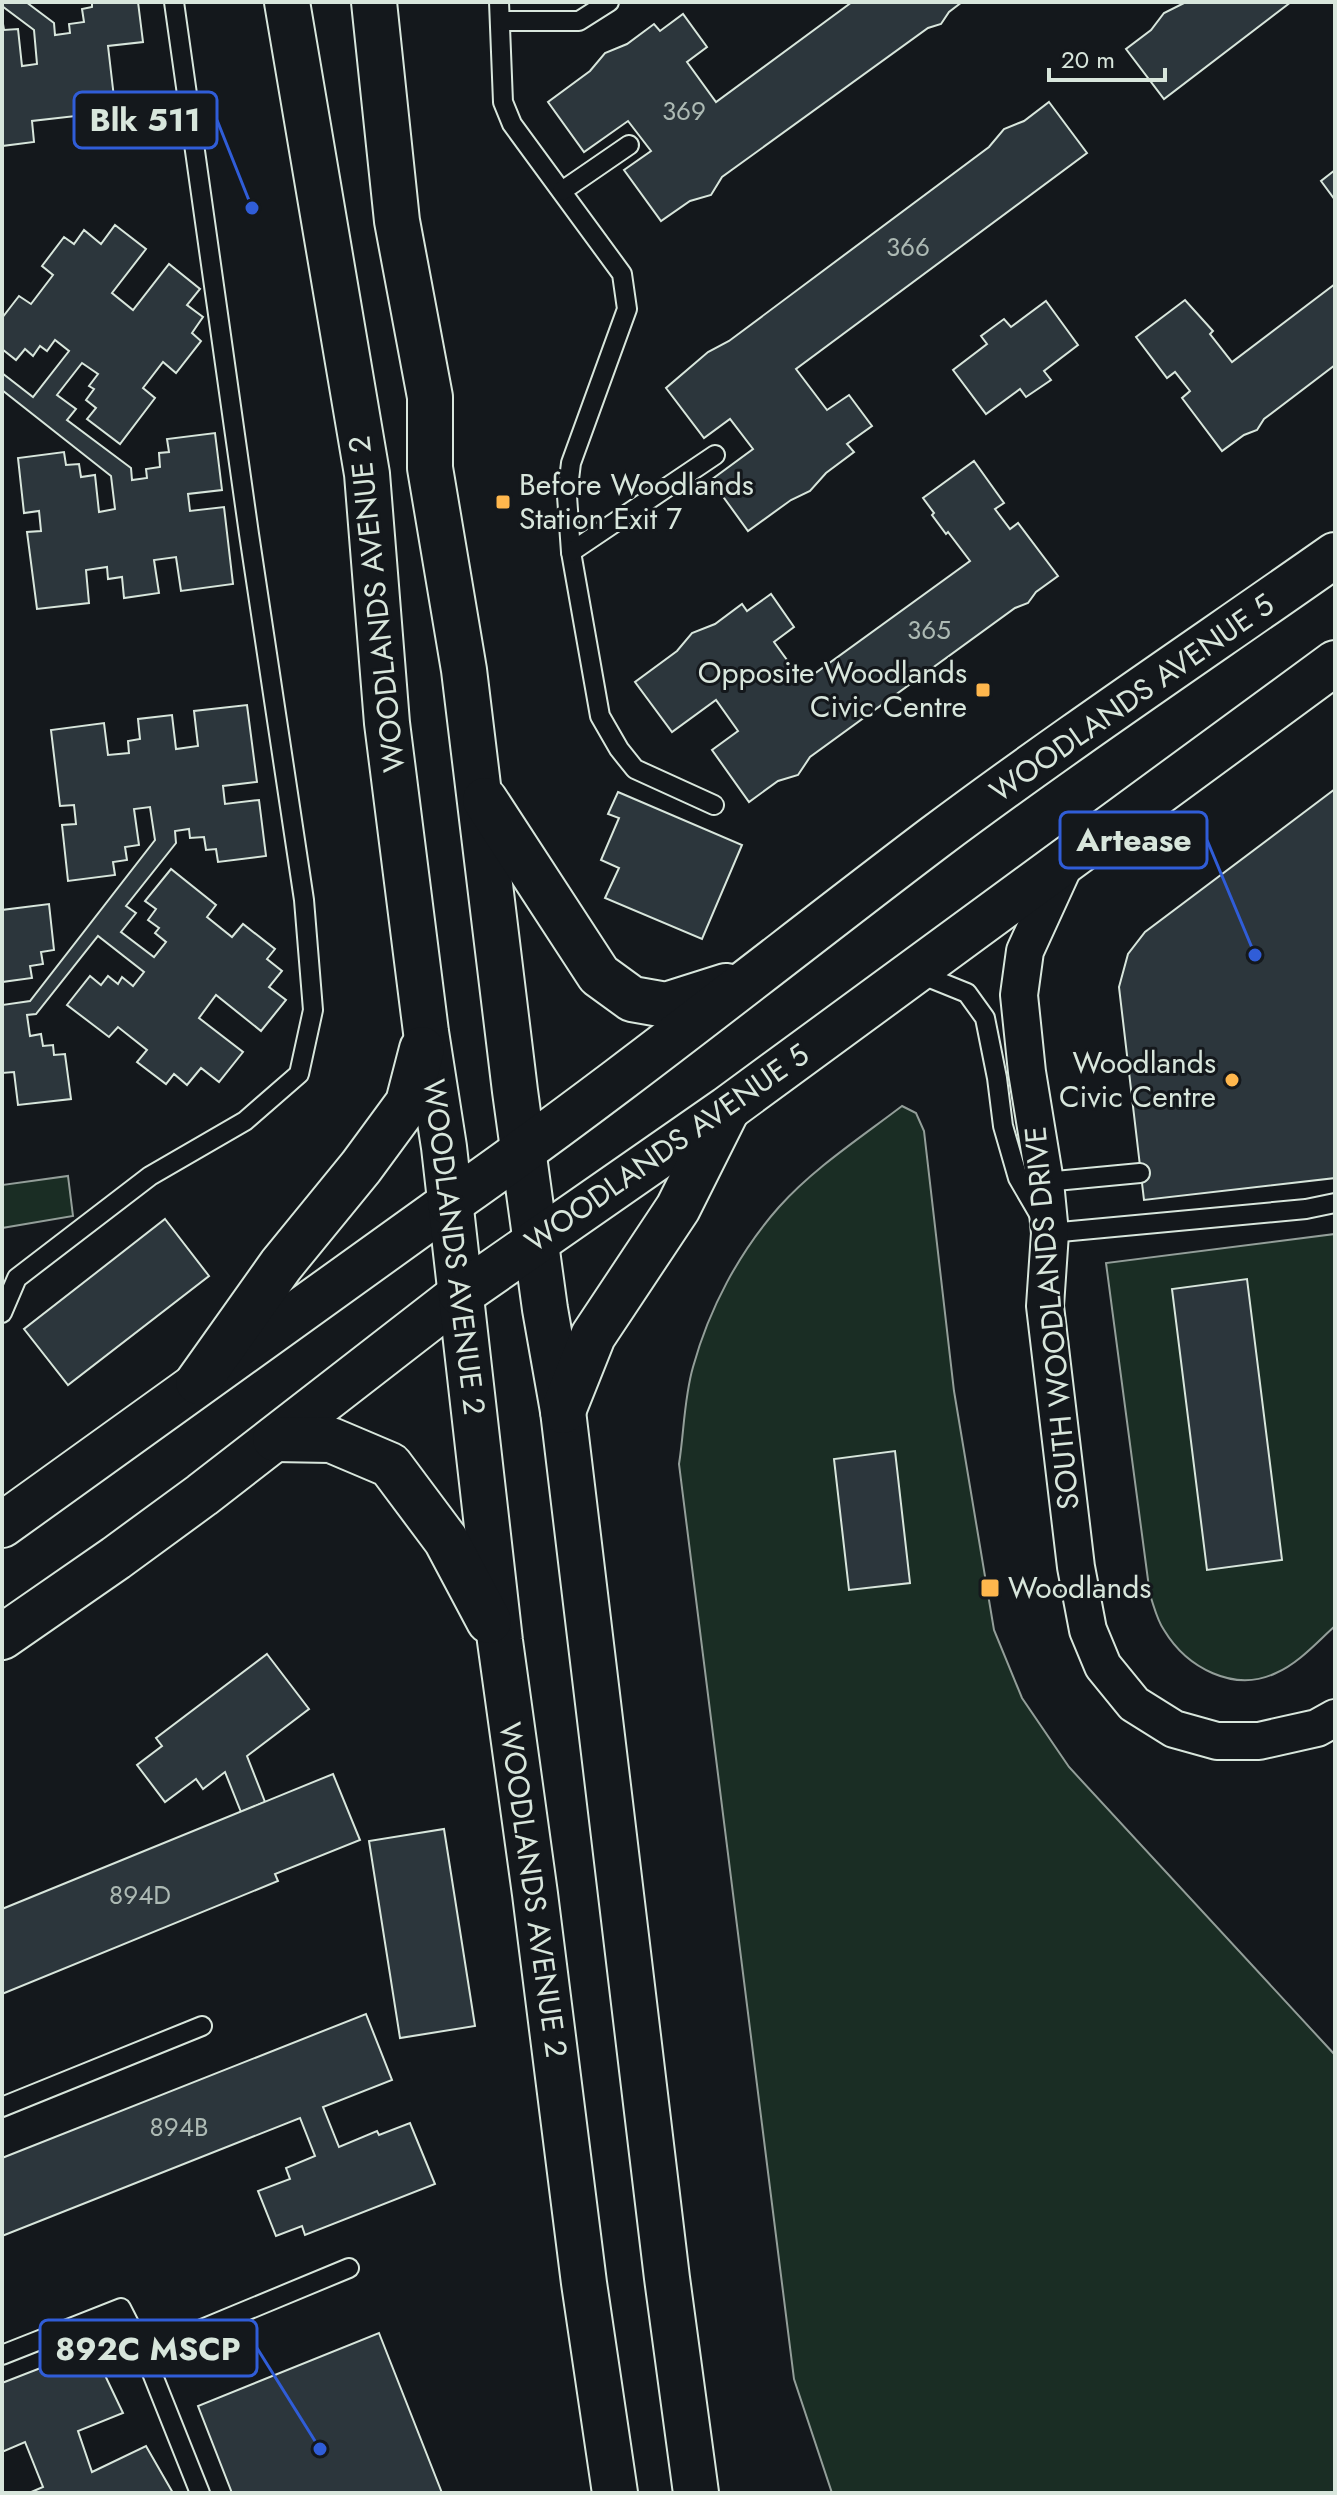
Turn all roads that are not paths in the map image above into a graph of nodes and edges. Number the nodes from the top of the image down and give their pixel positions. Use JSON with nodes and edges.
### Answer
{"nodes":[{"id":1,"x":174,"y":2,"type":"edge"},
{"id":2,"x":287,"y":2,"type":"edge"},
{"id":3,"x":374,"y":2,"type":"edge"},
{"id":4,"x":609,"y":2,"type":"edge"},
{"id":5,"x":500,"y":11,"type":"edge"},
{"id":6,"x":629,"y":145,"type":"dead end"},
{"id":7,"x":562,"y":191,"type":"junction"},
{"id":8,"x":715,"y":455,"type":"dead end"},
{"id":9,"x":571,"y":552,"type":"junction"},
{"id":10,"x":1335,"y":555,"type":"edge"},
{"id":11,"x":1335,"y":663,"type":"edge"},
{"id":12,"x":481,"y":795,"type":"junction"},
{"id":13,"x":714,"y":805,"type":"dead end"},
{"id":14,"x":1068,"y":857,"type":"junction"},
{"id":15,"x":914,"y":972,"type":"junction"},
{"id":16,"x":756,"y":977,"type":"junction"},
{"id":17,"x":426,"y":1032,"type":"junction"},
{"id":18,"x":727,"y":1109,"type":"junction"},
{"id":19,"x":524,"y":1151,"type":"junction"},
{"id":20,"x":1140,"y":1173,"type":"dead end"},
{"id":21,"x":1045,"y":1182,"type":"junction"},
{"id":22,"x":450,"y":1203,"type":"junction"},
{"id":23,"x":1335,"y":1203,"type":"edge"},
{"id":24,"x":1050,"y":1233,"type":"junction"},
{"id":25,"x":536,"y":1240,"type":"junction"},
{"id":26,"x":461,"y":1294,"type":"junction"},
{"id":27,"x":2,"y":1313,"type":"edge"},
{"id":28,"x":198,"y":1382,"type":"junction"},
{"id":29,"x":563,"y":1411,"type":"junction"},
{"id":30,"x":275,"y":1439,"type":"junction"},
{"id":31,"x":2,"y":1525,"type":"edge"},
{"id":32,"x":2,"y":1637,"type":"edge"},
{"id":33,"x":500,"y":1641,"type":"junction"},
{"id":34,"x":1335,"y":1718,"type":"edge"},
{"id":35,"x":202,"y":2026,"type":"dead end"},
{"id":36,"x":2,"y":2107,"type":"edge"},
{"id":37,"x":349,"y":2268,"type":"dead end"},
{"id":38,"x":144,"y":2353,"type":"junction"},
{"id":39,"x":2,"y":2355,"type":"edge"},
{"id":40,"x":200,"y":2493,"type":"edge"},
{"id":41,"x":615,"y":2493,"type":"edge"},
{"id":42,"x":696,"y":2493,"type":"edge"}],
"edges":[{"from":1,"to":27,"type":"lane"},
{"from":2,"to":17,"type":"main road","name":"WOODLANDS AVENUE 2"},
{"from":3,"to":12,"type":"main road"},
{"from":4,"to":5,"type":"lane"},
{"from":5,"to":7,"type":"lane"},
{"from":6,"to":7,"type":"lane"},
{"from":7,"to":9,"type":"lane"},
{"from":8,"to":9,"type":"lane"},
{"from":9,"to":13,"type":"lane"},
{"from":10,"to":16,"type":"main road","name":"WOODLANDS AVENUE 5"},
{"from":11,"to":14,"type":"main road","name":"WOODLANDS AVENUE 5"},
{"from":12,"to":16,"type":"main road"},
{"from":12,"to":19,"type":"main road"},
{"from":14,"to":15,"type":"main road","name":"WOODLANDS AVENUE 5"},
{"from":14,"to":21,"type":"street","name":"SOUTH WOODLANDS DRIVE"},
{"from":15,"to":18,"type":"main road","name":"WOODLANDS AVENUE 5"},
{"from":15,"to":24,"type":"lane"},
{"from":16,"to":19,"type":"main road","name":"WOODLANDS AVENUE 5"},
{"from":17,"to":22,"type":"main road","name":"WOODLANDS AVENUE 2"},
{"from":17,"to":28,"type":"main road"},
{"from":18,"to":25,"type":"main road","name":"WOODLANDS AVENUE 5"},
{"from":18,"to":29,"type":"main road"},
{"from":19,"to":22,"type":"main road","name":"WOODLANDS AVENUE 5"},
{"from":19,"to":25,"type":"main road"},
{"from":20,"to":21,"type":"lane"},
{"from":21,"to":24,"type":"street","name":"SOUTH WOODLANDS DRIVE"},
{"from":22,"to":26,"type":"main road","name":"WOODLANDS AVENUE 2"},
{"from":22,"to":28,"type":"main road","name":"WOODLANDS AVENUE 5"},
{"from":23,"to":24,"type":"lane"},
{"from":24,"to":34,"type":"street","name":"SOUTH WOODLANDS DRIVE"},
{"from":25,"to":26,"type":"main road","name":"WOODLANDS AVENUE 5"},
{"from":25,"to":29,"type":"main road"},
{"from":26,"to":30,"type":"main road","name":"WOODLANDS AVENUE 5"},
{"from":26,"to":33,"type":"main road","name":"WOODLANDS AVENUE 2"},
{"from":28,"to":31,"type":"main road","name":"WOODLANDS AVENUE 5"},
{"from":29,"to":42,"type":"main road"},
{"from":30,"to":32,"type":"main road","name":"WOODLANDS AVENUE 5"},
{"from":30,"to":33,"type":"main road"},
{"from":33,"to":41,"type":"main road","name":"WOODLANDS AVENUE 2"},
{"from":35,"to":36,"type":"lane"},
{"from":37,"to":38,"type":"lane"},
{"from":38,"to":39,"type":"lane"},
{"from":38,"to":40,"type":"lane"}]}
